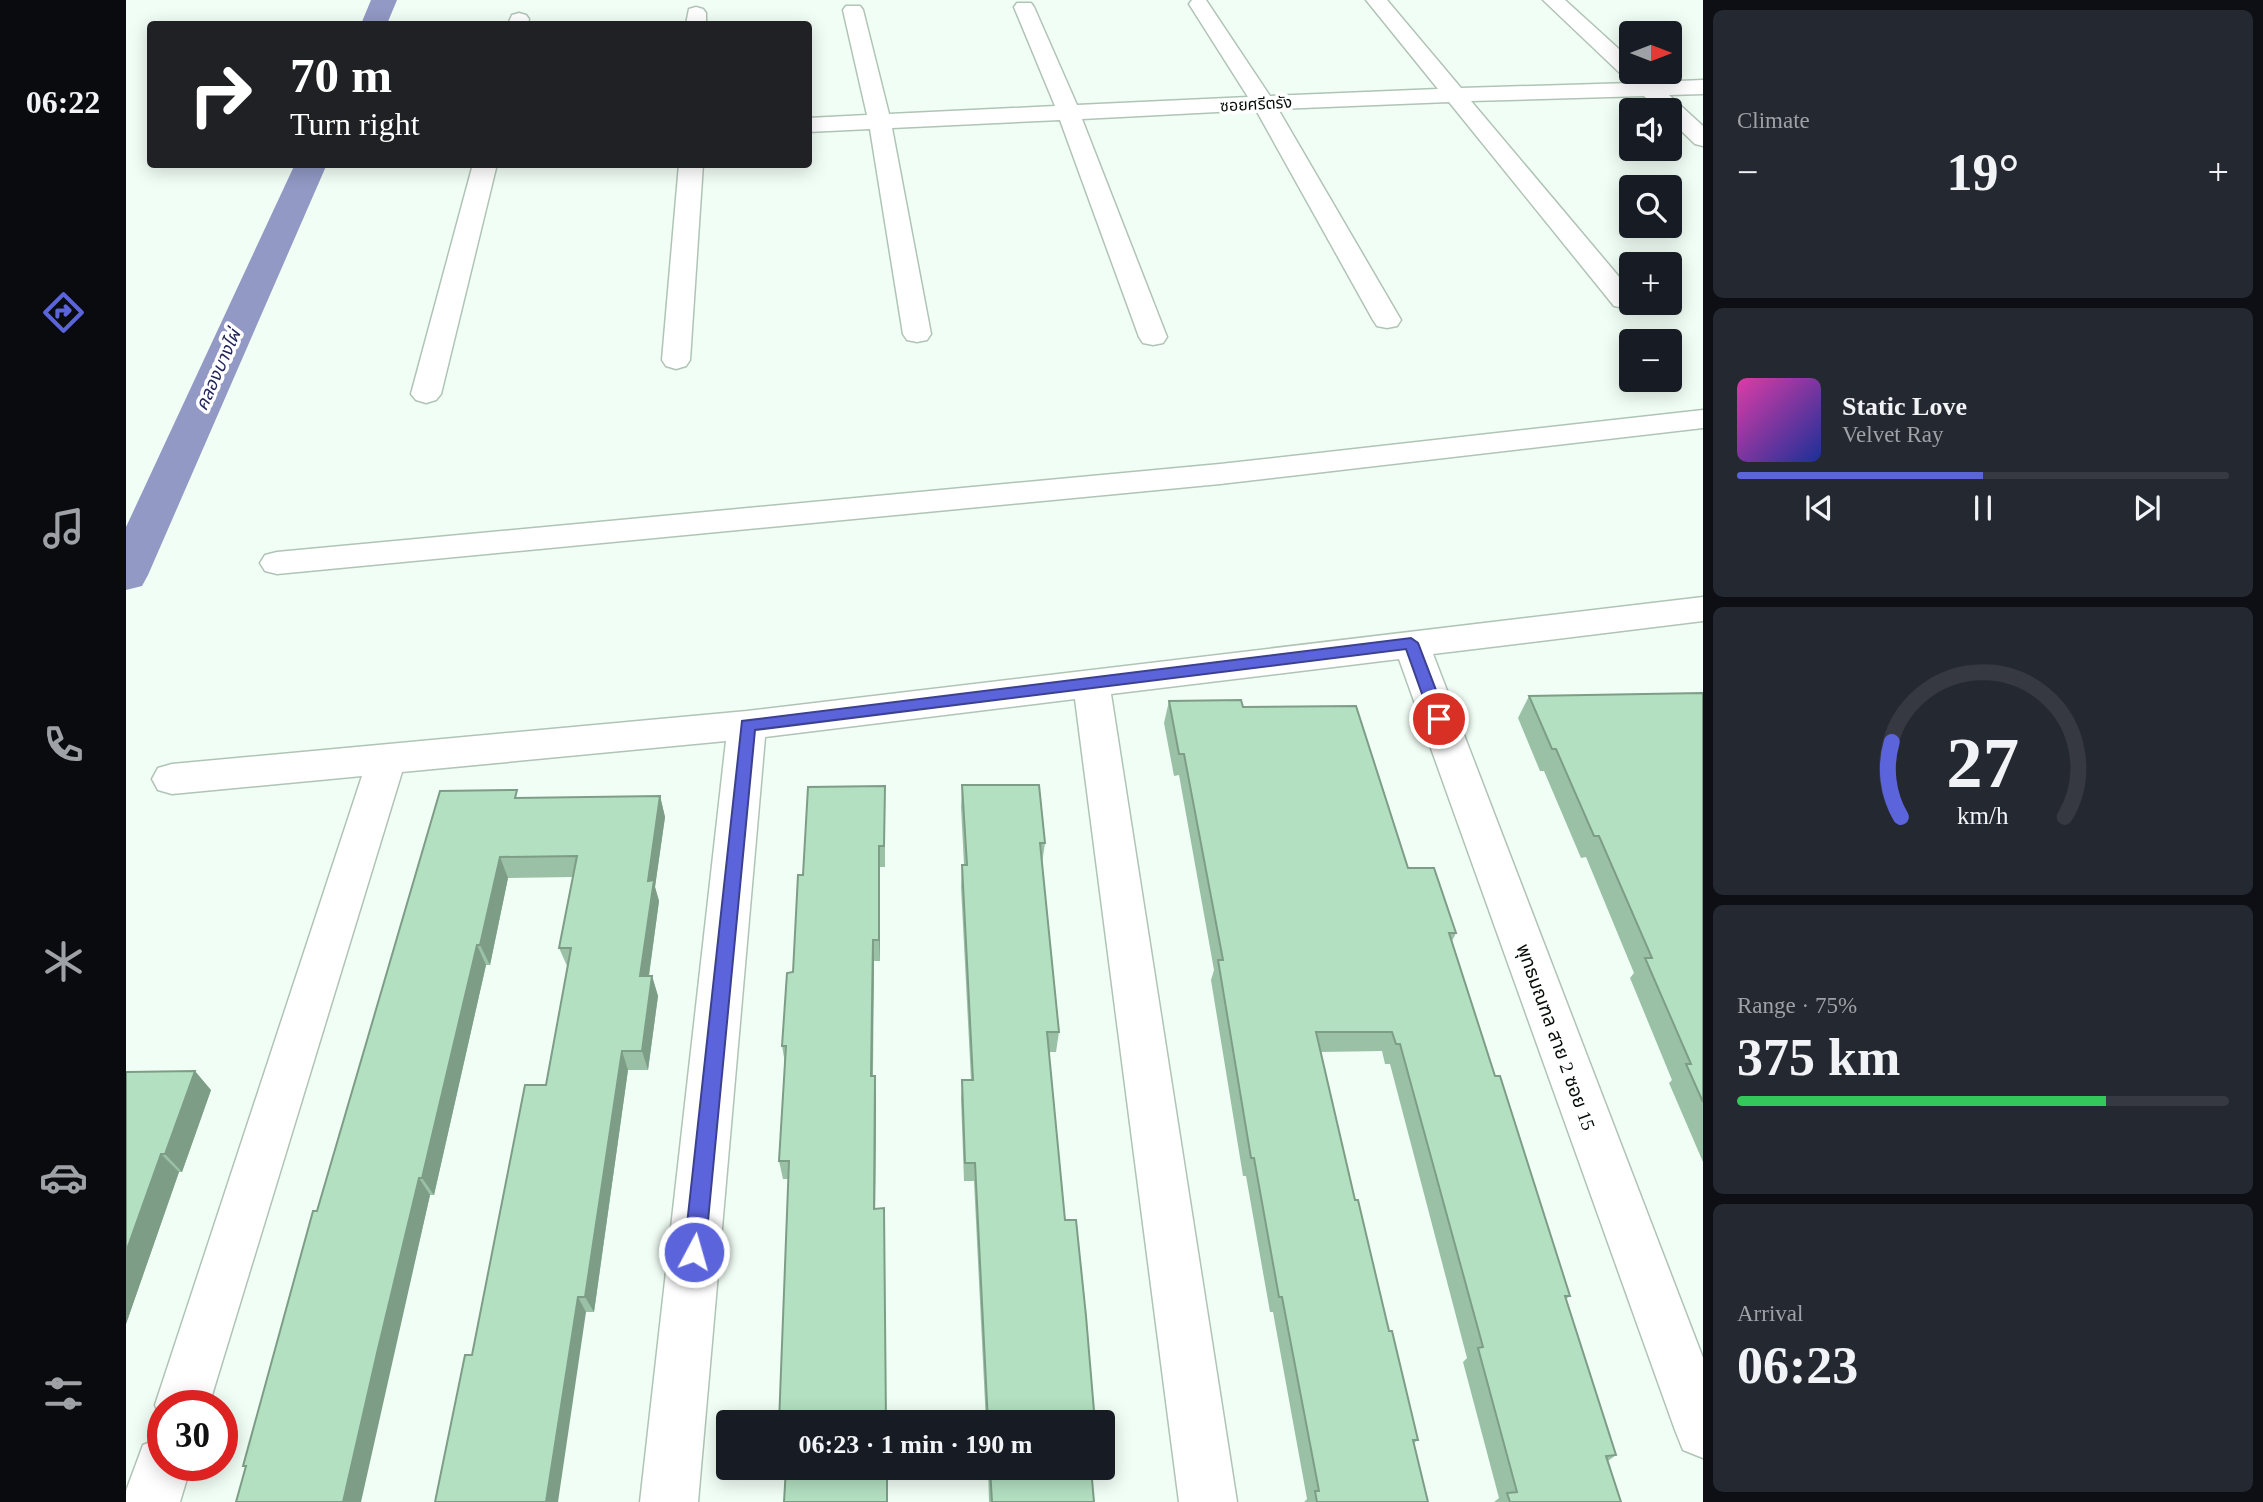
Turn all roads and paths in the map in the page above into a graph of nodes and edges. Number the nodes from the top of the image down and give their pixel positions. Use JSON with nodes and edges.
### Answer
{"nodes":[{"id":1,"x":1376,"y":0,"type":"edge"},
{"id":2,"x":1553,"y":0,"type":"edge"},
{"id":3,"x":1199,"y":4,"type":"dead end"},
{"id":4,"x":1024,"y":6,"type":"dead end"},
{"id":5,"x":852,"y":10,"type":"dead end"},
{"id":6,"x":1619,"y":60,"type":"edge"},
{"id":7,"x":1645,"y":84,"type":"edge"},
{"id":8,"x":1703,"y":87,"type":"edge"},
{"id":9,"x":1651,"y":89,"type":"junction"},
{"id":10,"x":1456,"y":94,"type":"junction"},
{"id":11,"x":1263,"y":103,"type":"junction"},
{"id":12,"x":1069,"y":114,"type":"junction"},
{"id":13,"x":880,"y":122,"type":"junction"},
{"id":14,"x":812,"y":125,"type":"edge"},
{"id":15,"x":1703,"y":139,"type":"edge"},
{"id":16,"x":484,"y":168,"type":"edge"},
{"id":17,"x":691,"y":168,"type":"edge"},
{"id":18,"x":1619,"y":294,"type":"edge"},
{"id":19,"x":1387,"y":320,"type":"dead end"},
{"id":20,"x":917,"y":334,"type":"dead end"},
{"id":21,"x":1153,"y":337,"type":"dead end"},
{"id":22,"x":676,"y":360,"type":"dead end"},
{"id":23,"x":426,"y":394,"type":"dead end"},
{"id":24,"x":1703,"y":419,"type":"edge"},
{"id":25,"x":277,"y":563,"type":"dead end"},
{"id":26,"x":1703,"y":609,"type":"edge"},
{"id":27,"x":1411,"y":643,"type":"junction"},
{"id":28,"x":1091,"y":683,"type":"junction"},
{"id":29,"x":747,"y":725,"type":"junction"},
{"id":30,"x":387,"y":758,"type":"junction"},
{"id":31,"x":172,"y":779,"type":"dead end"},
{"id":32,"x":187,"y":1390,"type":"edge"},
{"id":33,"x":1703,"y":1430,"type":"edge"},
{"id":34,"x":158,"y":1481,"type":"edge"},
{"id":35,"x":151,"y":1502,"type":"edge"},
{"id":36,"x":669,"y":1502,"type":"edge"},
{"id":37,"x":1208,"y":1502,"type":"edge"}],
"edges":[{"from":1,"to":10,"type":"street"},
{"from":2,"to":6,"type":"street"},
{"from":3,"to":11,"type":"street"},
{"from":4,"to":12,"type":"street"},
{"from":5,"to":13,"type":"street"},
{"from":7,"to":9,"type":"street"},
{"from":8,"to":9,"type":"street","name":"ซอยศรีตรัง"},
{"from":9,"to":10,"type":"street","name":"ซอยศรีตรัง"},
{"from":9,"to":15,"type":"street"},
{"from":10,"to":11,"type":"street","name":"ซอยศรีตรัง"},
{"from":10,"to":18,"type":"street"},
{"from":11,"to":12,"type":"street","name":"ซอยศรีตรัง"},
{"from":11,"to":19,"type":"street"},
{"from":12,"to":13,"type":"street","name":"ซอยศรีตรัง"},
{"from":12,"to":21,"type":"street"},
{"from":13,"to":14,"type":"street","name":"ซอยศรีตรัง"},
{"from":13,"to":20,"type":"street"},
{"from":16,"to":23,"type":"street"},
{"from":17,"to":22,"type":"street"},
{"from":24,"to":25,"type":"street"},
{"from":26,"to":27,"type":"street"},
{"from":27,"to":28,"type":"street"},
{"from":27,"to":33,"type":"street","name":"พุทธมณฑล สาย 2 ซอย 15"},
{"from":28,"to":29,"type":"street"},
{"from":28,"to":37,"type":"street"},
{"from":29,"to":30,"type":"street"},
{"from":29,"to":36,"type":"street"},
{"from":30,"to":31,"type":"street"},
{"from":30,"to":32,"type":"street"},
{"from":34,"to":35,"type":"street"}]}
